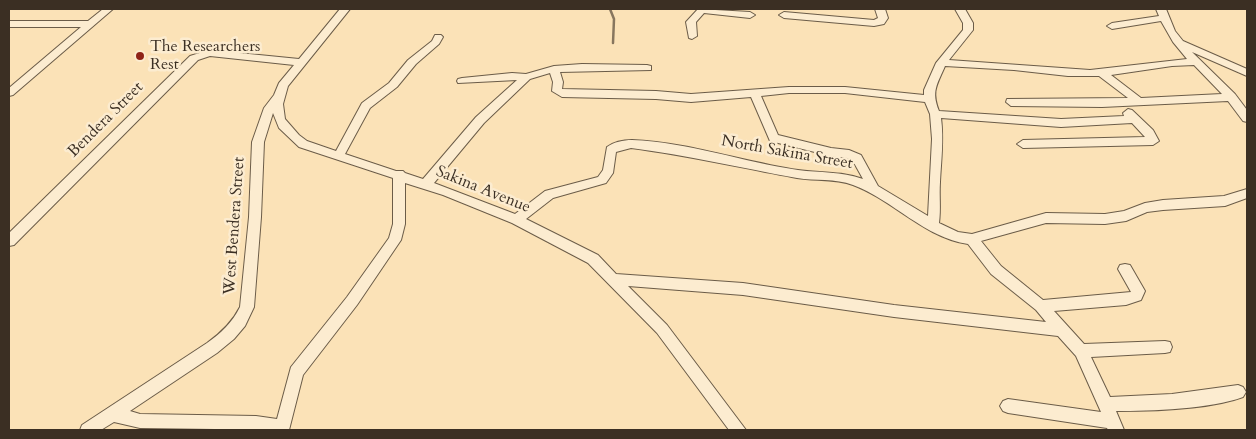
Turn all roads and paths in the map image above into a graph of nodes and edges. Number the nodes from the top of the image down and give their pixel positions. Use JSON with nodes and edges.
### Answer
{"nodes":[{"id":1,"x":108,"y":9,"type":"edge"},
{"id":2,"x":345,"y":9,"type":"edge"},
{"id":3,"x":703,"y":9,"type":"edge"},
{"id":4,"x":880,"y":9,"type":"edge"},
{"id":5,"x":960,"y":9,"type":"edge"},
{"id":6,"x":1163,"y":14,"type":"edge"},
{"id":7,"x":750,"y":15,"type":"dead end"},
{"id":8,"x":784,"y":15,"type":"dead end"},
{"id":9,"x":9,"y":24,"type":"edge"},
{"id":10,"x":91,"y":24,"type":"junction"},
{"id":11,"x":1112,"y":26,"type":"dead end"},
{"id":12,"x":692,"y":36,"type":"dead end"},
{"id":13,"x":438,"y":37,"type":"dead end"},
{"id":14,"x":1174,"y":40,"type":"junction"},
{"id":15,"x":300,"y":62,"type":"junction"},
{"id":16,"x":1196,"y":62,"type":"junction"},
{"id":17,"x":941,"y":63,"type":"junction"},
{"id":18,"x":648,"y":68,"type":"dead end"},
{"id":19,"x":554,"y":69,"type":"junction"},
{"id":20,"x":1247,"y":73,"type":"edge"},
{"id":21,"x":1101,"y":74,"type":"junction"},
{"id":22,"x":526,"y":77,"type":"junction"},
{"id":23,"x":462,"y":80,"type":"dead end"},
{"id":24,"x":9,"y":93,"type":"edge"},
{"id":25,"x":755,"y":94,"type":"junction"},
{"id":26,"x":1231,"y":97,"type":"junction"},
{"id":27,"x":277,"y":98,"type":"junction"},
{"id":28,"x":929,"y":99,"type":"junction"},
{"id":29,"x":1137,"y":100,"type":"junction"},
{"id":30,"x":1011,"y":102,"type":"dead end"},
{"id":31,"x":1116,"y":102,"type":"junction"},
{"id":32,"x":935,"y":114,"type":"junction"},
{"id":33,"x":1247,"y":118,"type":"edge"},
{"id":34,"x":1133,"y":119,"type":"junction"},
{"id":35,"x":1024,"y":144,"type":"dead end"},
{"id":36,"x":339,"y":155,"type":"junction"},
{"id":37,"x":399,"y":174,"type":"junction"},
{"id":38,"x":425,"y":185,"type":"junction"},
{"id":39,"x":874,"y":189,"type":"junction"},
{"id":40,"x":1247,"y":193,"type":"edge"},
{"id":41,"x":516,"y":220,"type":"junction"},
{"id":42,"x":932,"y":224,"type":"junction"},
{"id":43,"x":972,"y":239,"type":"junction"},
{"id":44,"x":9,"y":241,"type":"edge"},
{"id":45,"x":1125,"y":269,"type":"dead end"},
{"id":46,"x":612,"y":279,"type":"junction"},
{"id":47,"x":1041,"y":306,"type":"junction"},
{"id":48,"x":1064,"y":330,"type":"junction"},
{"id":49,"x":1165,"y":347,"type":"dead end"},
{"id":50,"x":1081,"y":350,"type":"junction"},
{"id":51,"x":1238,"y":392,"type":"dead end"},
{"id":52,"x":1106,"y":404,"type":"junction"},
{"id":53,"x":1008,"y":406,"type":"dead end"},
{"id":54,"x":112,"y":414,"type":"junction"},
{"id":55,"x":1114,"y":426,"type":"edge"},
{"id":56,"x":88,"y":430,"type":"edge"},
{"id":57,"x":738,"y":430,"type":"edge"}],
"edges":[{"from":1,"to":10,"type":"street"},
{"from":2,"to":15,"type":"street"},
{"from":3,"to":7,"type":"street"},
{"from":3,"to":12,"type":"street"},
{"from":4,"to":8,"type":"street"},
{"from":5,"to":17,"type":"street"},
{"from":6,"to":11,"type":"street"},
{"from":6,"to":14,"type":"street"},
{"from":9,"to":10,"type":"street"},
{"from":10,"to":24,"type":"street"},
{"from":13,"to":36,"type":"street"},
{"from":14,"to":16,"type":"street"},
{"from":14,"to":20,"type":"street"},
{"from":15,"to":27,"type":"street"},
{"from":15,"to":44,"type":"street","name":"Bendera Street"},
{"from":16,"to":21,"type":"street"},
{"from":16,"to":26,"type":"street"},
{"from":17,"to":21,"type":"street"},
{"from":17,"to":28,"type":"street"},
{"from":18,"to":19,"type":"street"},
{"from":19,"to":22,"type":"street"},
{"from":19,"to":25,"type":"street"},
{"from":21,"to":29,"type":"street"},
{"from":22,"to":23,"type":"street"},
{"from":22,"to":38,"type":"street"},
{"from":25,"to":28,"type":"street"},
{"from":25,"to":39,"type":"street"},
{"from":26,"to":29,"type":"street"},
{"from":26,"to":33,"type":"street"},
{"from":27,"to":36,"type":"street","name":"Sakina Avenue"},
{"from":27,"to":54,"type":"street","name":"West Bendera Street"},
{"from":28,"to":32,"type":"street"},
{"from":29,"to":31,"type":"street"},
{"from":30,"to":31,"type":"street"},
{"from":31,"to":34,"type":"street"},
{"from":32,"to":34,"type":"street"},
{"from":32,"to":42,"type":"street"},
{"from":34,"to":35,"type":"street"},
{"from":36,"to":37,"type":"street","name":"Sakina Avenue"},
{"from":37,"to":38,"type":"street","name":"Sakina Avenue"},
{"from":37,"to":54,"type":"street"},
{"from":38,"to":41,"type":"street","name":"Sakina Avenue"},
{"from":39,"to":41,"type":"street","name":"North Sakina Street"},
{"from":39,"to":42,"type":"street","name":"North Sakina Street"},
{"from":40,"to":43,"type":"street"},
{"from":41,"to":46,"type":"street","name":"Sakina Avenue"},
{"from":42,"to":43,"type":"street","name":"North Sakina Street"},
{"from":43,"to":47,"type":"street"},
{"from":45,"to":47,"type":"street"},
{"from":46,"to":48,"type":"street"},
{"from":46,"to":57,"type":"street","name":"Sakina Avenue"},
{"from":47,"to":48,"type":"street"},
{"from":48,"to":50,"type":"street"},
{"from":49,"to":50,"type":"street"},
{"from":50,"to":52,"type":"street"},
{"from":51,"to":52,"type":"street"},
{"from":52,"to":55,"type":"street"},
{"from":53,"to":55,"type":"street"},
{"from":54,"to":56,"type":"street","name":"West Bendera Street"}]}
